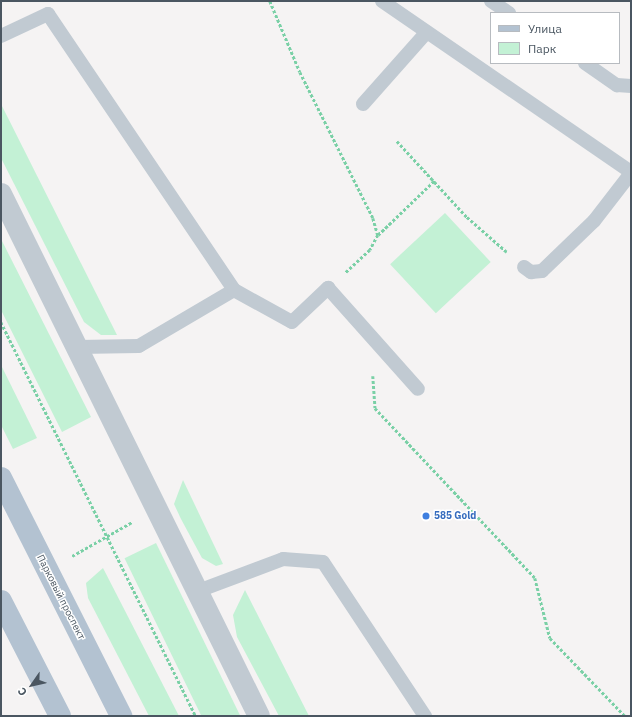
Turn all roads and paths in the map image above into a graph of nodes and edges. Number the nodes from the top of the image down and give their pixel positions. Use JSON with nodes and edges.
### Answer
{"nodes":[{"id":1,"x":270,"y":1,"type":"edge"},
{"id":2,"x":382,"y":1,"type":"edge"},
{"id":3,"x":491,"y":1,"type":"edge"},
{"id":4,"x":508,"y":12,"type":"edge"},
{"id":5,"x":427,"y":32,"type":"junction"},
{"id":6,"x":1,"y":36,"type":"edge"},
{"id":7,"x":586,"y":64,"type":"edge"},
{"id":8,"x":631,"y":86,"type":"edge"},
{"id":9,"x":363,"y":104,"type":"dead end"},
{"id":10,"x":397,"y":141,"type":"dead end"},
{"id":11,"x":631,"y":172,"type":"edge"},
{"id":12,"x":434,"y":182,"type":"junction"},
{"id":13,"x":1,"y":194,"type":"edge"},
{"id":14,"x":378,"y":235,"type":"junction"},
{"id":15,"x":524,"y":266,"type":"joint"},
{"id":16,"x":328,"y":288,"type":"junction"},
{"id":17,"x":234,"y":290,"type":"junction"},
{"id":18,"x":1,"y":322,"type":"edge"},
{"id":19,"x":369,"y":334,"type":"junction"},
{"id":20,"x":78,"y":347,"type":"junction"},
{"id":21,"x":418,"y":389,"type":"dead end"},
{"id":22,"x":1,"y":478,"type":"edge"},
{"id":23,"x":158,"y":509,"type":"junction"},
{"id":24,"x":109,"y":535,"type":"junction"},
{"id":25,"x":48,"y":569,"type":"junction"},
{"id":26,"x":198,"y":592,"type":"junction"},
{"id":27,"x":1,"y":601,"type":"edge"},
{"id":28,"x":60,"y":716,"type":"edge"},
{"id":29,"x":121,"y":716,"type":"edge"},
{"id":30,"x":196,"y":716,"type":"edge"},
{"id":31,"x":259,"y":716,"type":"edge"},
{"id":32,"x":426,"y":716,"type":"edge"},
{"id":33,"x":625,"y":716,"type":"edge"}],
"edges":[{"from":1,"to":14,"type":"path"},
{"from":2,"to":5,"type":"lane"},
{"from":3,"to":4,"type":"lane"},
{"from":5,"to":9,"type":"lane"},
{"from":5,"to":11,"type":"lane"},
{"from":6,"to":17,"type":"lane"},
{"from":7,"to":8,"type":"lane"},
{"from":10,"to":12,"type":"path"},
{"from":11,"to":15,"type":"lane"},
{"from":12,"to":14,"type":"path"},
{"from":12,"to":15,"type":"path"},
{"from":13,"to":20,"type":"street"},
{"from":14,"to":16,"type":"path"},
{"from":16,"to":17,"type":"lane"},
{"from":16,"to":19,"type":"lane"},
{"from":17,"to":20,"type":"lane"},
{"from":18,"to":24,"type":"path"},
{"from":19,"to":21,"type":"lane"},
{"from":19,"to":33,"type":"path"},
{"from":20,"to":23,"type":"street"},
{"from":22,"to":25,"type":"main road","name":"Парковый проспект"},
{"from":23,"to":24,"type":"path"},
{"from":23,"to":26,"type":"street"},
{"from":24,"to":25,"type":"path"},
{"from":24,"to":30,"type":"path"},
{"from":25,"to":29,"type":"main road","name":"Парковый проспект"},
{"from":26,"to":31,"type":"street"},
{"from":26,"to":32,"type":"lane"},
{"from":27,"to":28,"type":"main road"}]}
